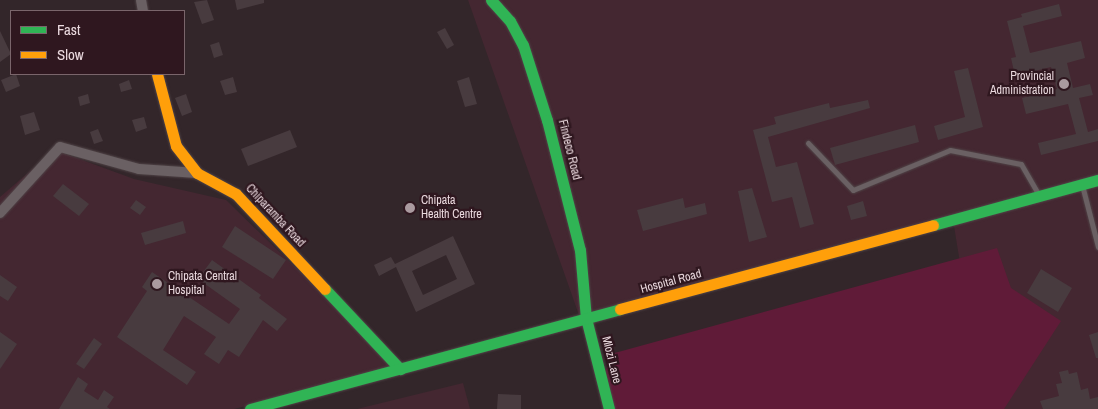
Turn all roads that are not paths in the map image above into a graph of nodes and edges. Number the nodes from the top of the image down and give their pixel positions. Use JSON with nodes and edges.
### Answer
{"nodes":[{"id":1,"x":491,"y":0,"type":"edge"},
{"id":2,"x":157,"y":75,"type":"edge"},
{"id":3,"x":808,"y":143,"type":"dead end"},
{"id":4,"x":197,"y":173,"type":"junction"},
{"id":5,"x":1098,"y":180,"type":"edge"},
{"id":6,"x":1082,"y":184,"type":"junction"},
{"id":7,"x":1039,"y":196,"type":"junction"},
{"id":8,"x":0,"y":212,"type":"edge"},
{"id":9,"x":1098,"y":247,"type":"edge"},
{"id":10,"x":586,"y":318,"type":"junction"},
{"id":11,"x":400,"y":369,"type":"junction"},
{"id":12,"x":250,"y":409,"type":"edge"},
{"id":13,"x":609,"y":409,"type":"edge"}],
"edges":[{"from":1,"to":10,"type":"street","name":"Findeco Road"},
{"from":2,"to":4,"type":"street","name":"Chiparamba Road"},
{"from":3,"to":7,"type":"lane"},
{"from":4,"to":8,"type":"street"},
{"from":4,"to":11,"type":"street","name":"Chiparamba Road"},
{"from":5,"to":6,"type":"street","name":"Hospital Road"},
{"from":6,"to":7,"type":"street","name":"Hospital Road"},
{"from":6,"to":9,"type":"lane"},
{"from":7,"to":10,"type":"street","name":"Hospital Road"},
{"from":10,"to":11,"type":"street","name":"Hospital Road"},
{"from":10,"to":13,"type":"street","name":"Mlozi Lane"},
{"from":11,"to":12,"type":"street","name":"Hospital Road"}]}
